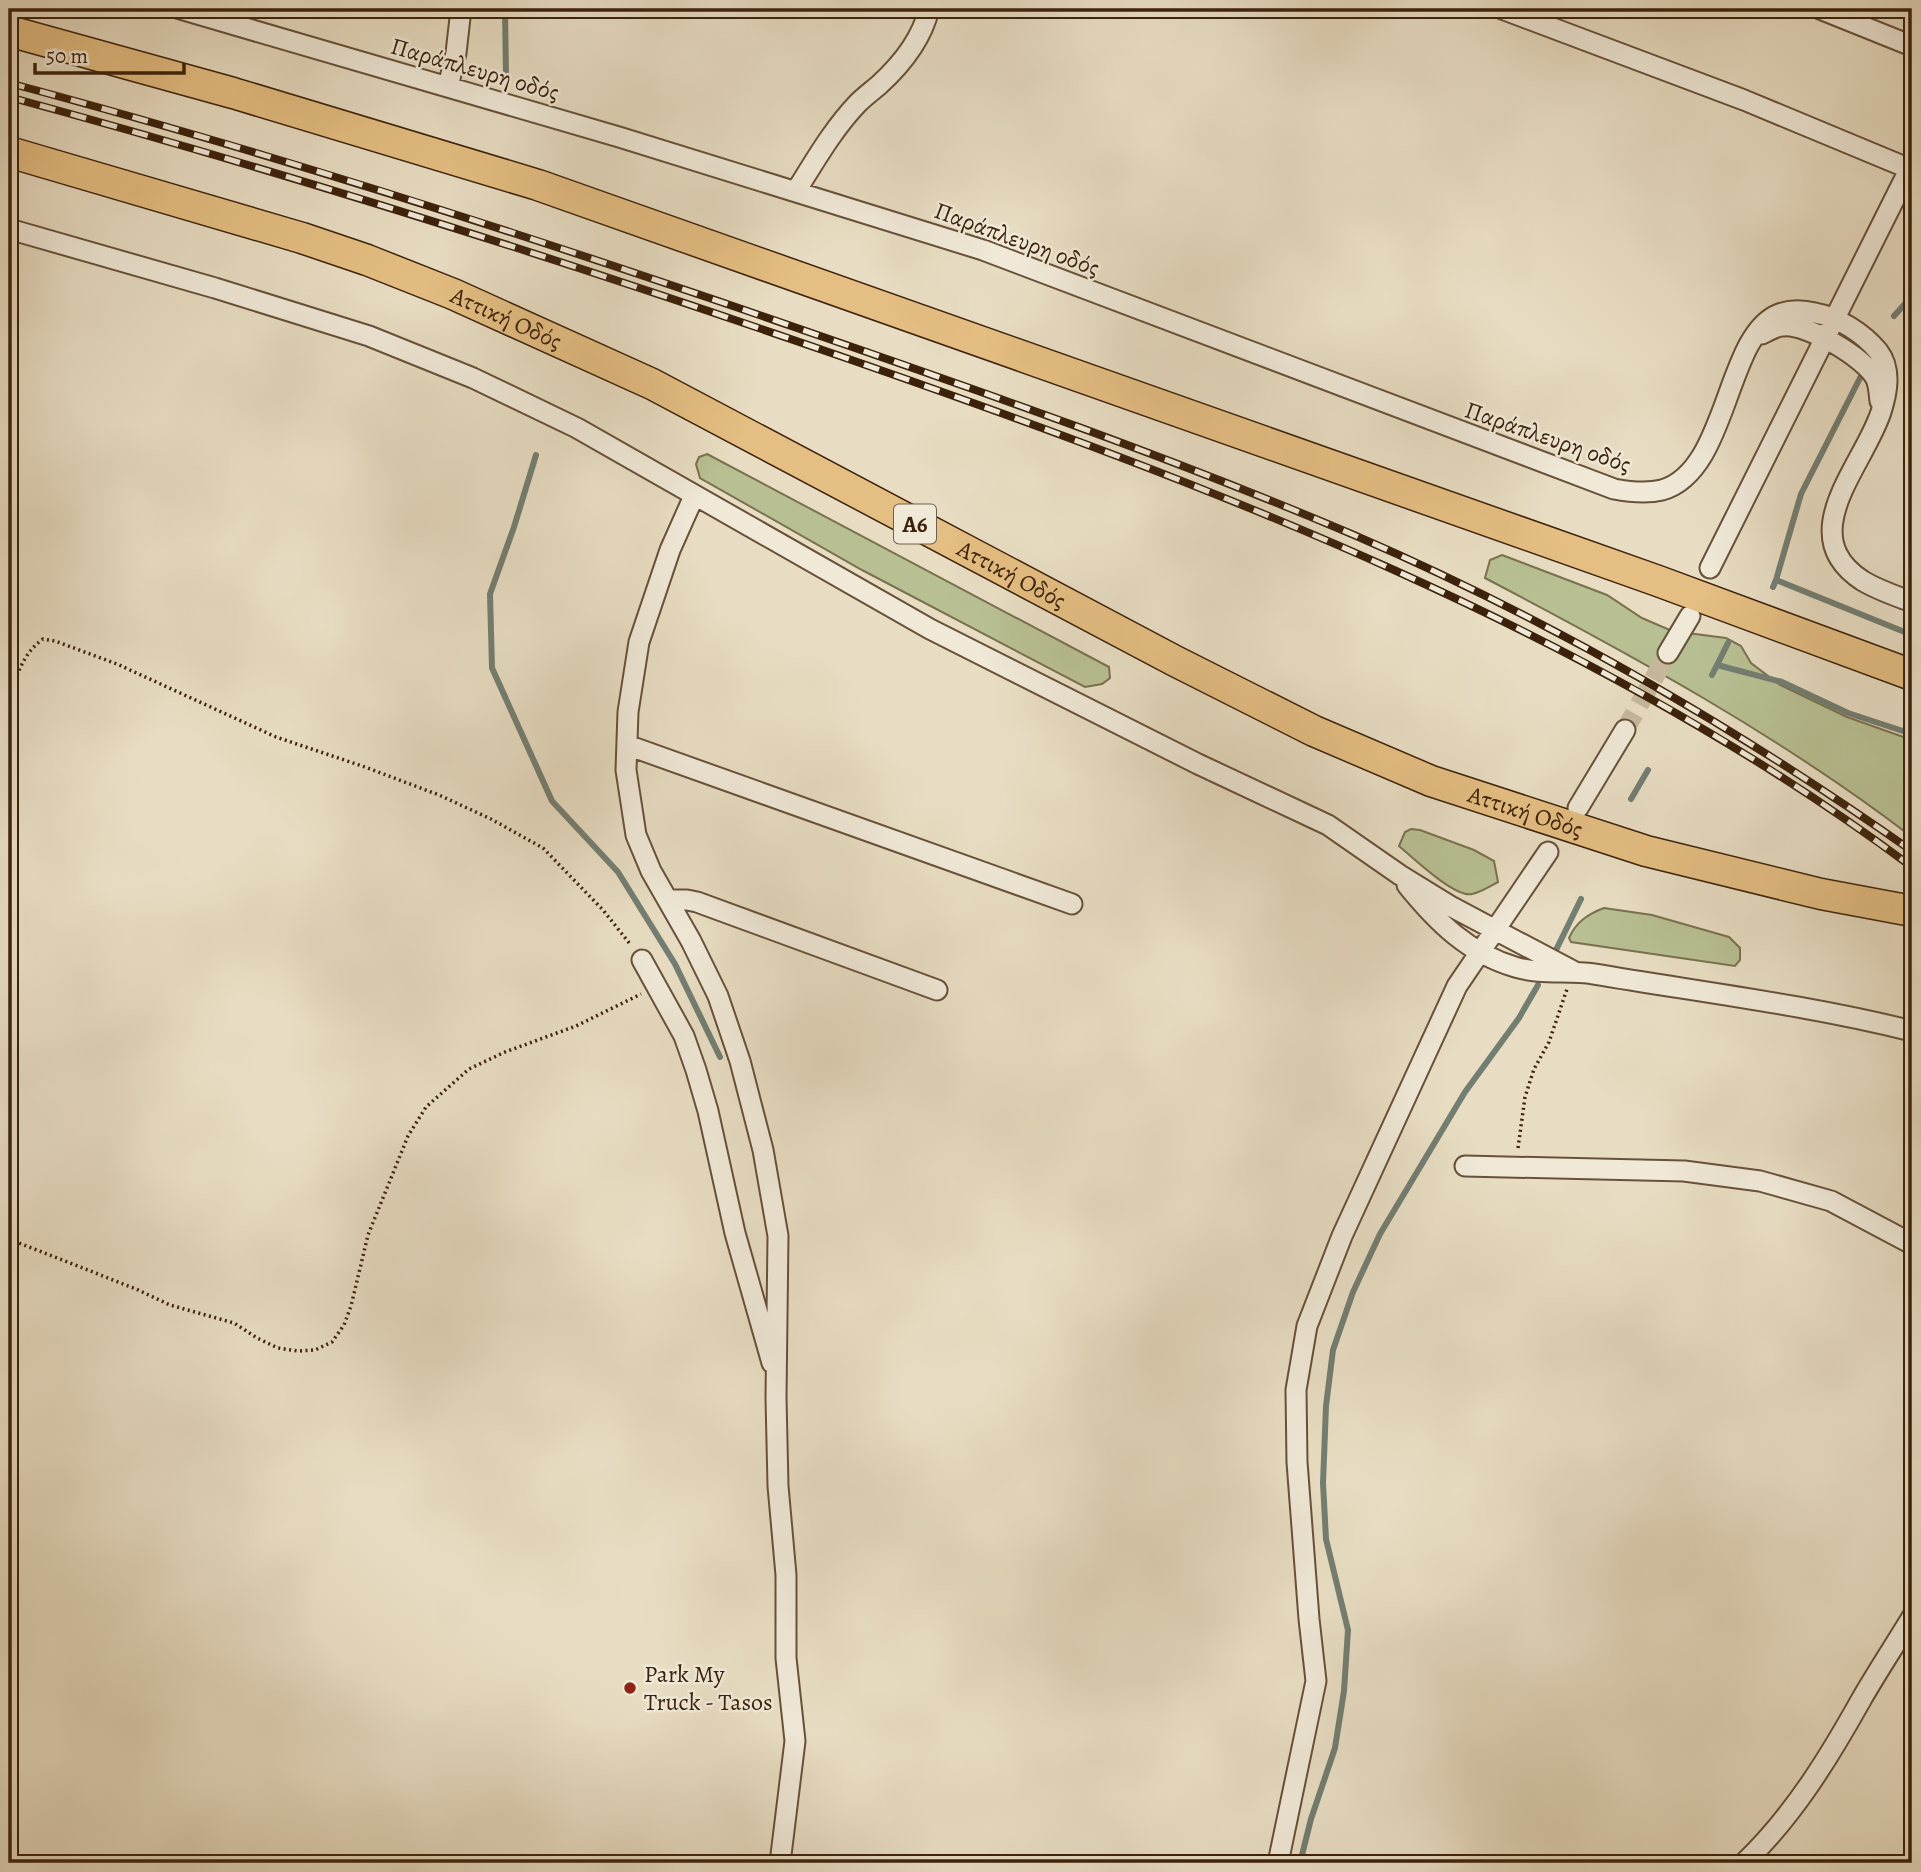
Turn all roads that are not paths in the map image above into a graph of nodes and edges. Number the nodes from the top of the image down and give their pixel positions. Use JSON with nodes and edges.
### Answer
{"nodes":[{"id":1,"x":180,"y":9,"type":"edge"},
{"id":2,"x":461,"y":9,"type":"edge"},
{"id":3,"x":929,"y":9,"type":"edge"},
{"id":4,"x":1502,"y":9,"type":"edge"},
{"id":5,"x":1820,"y":9,"type":"edge"},
{"id":6,"x":9,"y":31,"type":"edge"},
{"id":7,"x":1912,"y":46,"type":"edge"},
{"id":8,"x":448,"y":87,"type":"junction"},
{"id":9,"x":9,"y":152,"type":"edge"},
{"id":10,"x":1911,"y":166,"type":"edge"},
{"id":11,"x":796,"y":191,"type":"junction"},
{"id":12,"x":9,"y":229,"type":"edge"},
{"id":13,"x":1836,"y":319,"type":"junction"},
{"id":14,"x":1826,"y":338,"type":"junction"},
{"id":15,"x":1748,"y":346,"type":"junction"},
{"id":16,"x":1880,"y":414,"type":"junction"},
{"id":17,"x":694,"y":496,"type":"junction"},
{"id":18,"x":1710,"y":569,"type":"dead end"},
{"id":19,"x":1912,"y":602,"type":"edge"},
{"id":20,"x":1690,"y":616,"type":"dead end"},
{"id":21,"x":1668,"y":653,"type":"tunnel mouth"},
{"id":22,"x":1912,"y":675,"type":"edge"},
{"id":23,"x":1625,"y":730,"type":"tunnel mouth"},
{"id":24,"x":627,"y":744,"type":"junction"},
{"id":25,"x":1578,"y":808,"type":"dead end"},
{"id":26,"x":1548,"y":852,"type":"dead end"},
{"id":27,"x":1400,"y":876,"type":"junction"},
{"id":28,"x":668,"y":901,"type":"junction"},
{"id":29,"x":1072,"y":904,"type":"dead end"},
{"id":30,"x":1912,"y":911,"type":"edge"},
{"id":31,"x":1494,"y":930,"type":"junction"},
{"id":32,"x":1479,"y":951,"type":"junction"},
{"id":33,"x":642,"y":960,"type":"road end"},
{"id":34,"x":1573,"y":971,"type":"junction"},
{"id":35,"x":937,"y":990,"type":"dead end"},
{"id":36,"x":1912,"y":1031,"type":"edge"},
{"id":37,"x":1465,"y":1166,"type":"dead end"},
{"id":38,"x":1912,"y":1244,"type":"edge"},
{"id":39,"x":777,"y":1384,"type":"junction"},
{"id":40,"x":1912,"y":1617,"type":"edge"},
{"id":41,"x":779,"y":1863,"type":"edge"},
{"id":42,"x":1278,"y":1863,"type":"edge"},
{"id":43,"x":1744,"y":1863,"type":"edge"}],
"edges":[{"from":1,"to":8,"type":"street","name":"Παράπλευρη οδός"},
{"from":2,"to":8,"type":"street"},
{"from":3,"to":11,"type":"street"},
{"from":4,"to":10,"type":"street"},
{"from":5,"to":7,"type":"street"},
{"from":6,"to":22,"type":"highway"},
{"from":8,"to":11,"type":"street","name":"Παράπλευρη οδός"},
{"from":9,"to":30,"type":"highway","name":"Αττική Οδός","number":"Α6"},
{"from":10,"to":13,"type":"street"},
{"from":11,"to":15,"type":"street","name":"Παράπλευρη οδός"},
{"from":12,"to":17,"type":"street"},
{"from":13,"to":14,"type":"street"},
{"from":13,"to":15,"type":"street","name":"Παράπλευρη οδός"},
{"from":13,"to":16,"type":"street","name":"Παράπλευρη οδός"},
{"from":14,"to":15,"type":"street"},
{"from":14,"to":16,"type":"street"},
{"from":14,"to":18,"type":"street"},
{"from":16,"to":19,"type":"street","name":"Παράπλευρη οδός"},
{"from":17,"to":24,"type":"street"},
{"from":17,"to":27,"type":"street"},
{"from":20,"to":21,"type":"street"},
{"from":23,"to":25,"type":"street"},
{"from":24,"to":28,"type":"street"},
{"from":24,"to":29,"type":"street"},
{"from":26,"to":31,"type":"street"},
{"from":27,"to":31,"type":"street"},
{"from":27,"to":32,"type":"street"},
{"from":28,"to":35,"type":"street"},
{"from":28,"to":39,"type":"street"},
{"from":31,"to":32,"type":"street"},
{"from":31,"to":34,"type":"street"},
{"from":32,"to":34,"type":"street"},
{"from":32,"to":42,"type":"street"},
{"from":33,"to":39,"type":"street"},
{"from":34,"to":36,"type":"street"},
{"from":37,"to":38,"type":"street"},
{"from":39,"to":41,"type":"street"},
{"from":40,"to":43,"type":"street"}]}
